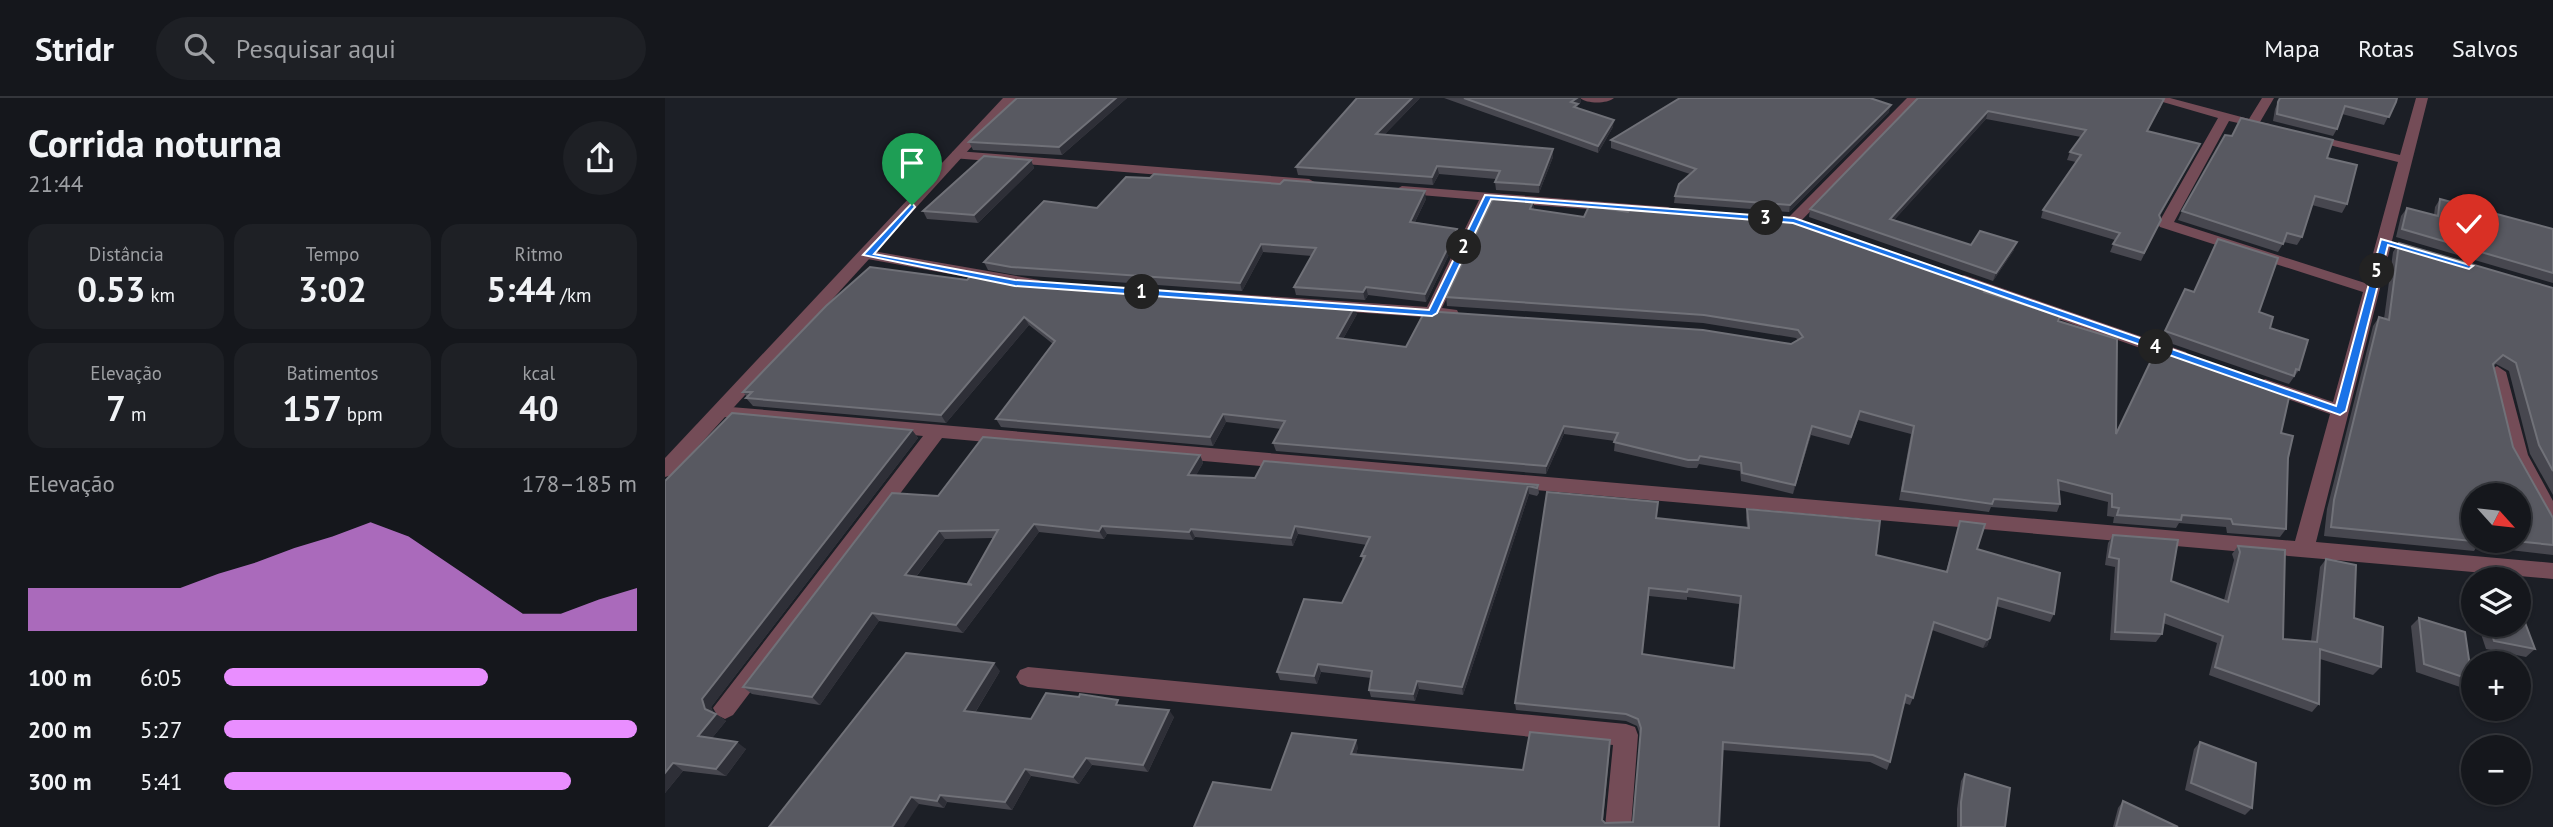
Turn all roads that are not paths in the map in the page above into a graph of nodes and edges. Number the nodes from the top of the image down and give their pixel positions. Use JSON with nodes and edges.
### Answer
{"nodes":[{"id":1,"x":1010,"y":98,"type":"edge"},
{"id":2,"x":1586,"y":98,"type":"edge"},
{"id":3,"x":1608,"y":98,"type":"edge"},
{"id":4,"x":1914,"y":98,"type":"edge"},
{"id":5,"x":2155,"y":98,"type":"edge"},
{"id":6,"x":2268,"y":98,"type":"edge"},
{"id":7,"x":2422,"y":98,"type":"edge"},
{"id":8,"x":2225,"y":117,"type":"junction"},
{"id":9,"x":2252,"y":124,"type":"junction"},
{"id":10,"x":2274,"y":130,"type":"edge"},
{"id":11,"x":2297,"y":135,"type":"edge"},
{"id":12,"x":957,"y":155,"type":"junction"},
{"id":13,"x":2406,"y":160,"type":"junction"},
{"id":14,"x":1325,"y":184,"type":"edge"},
{"id":15,"x":1379,"y":188,"type":"edge"},
{"id":16,"x":1488,"y":197,"type":"junction"},
{"id":17,"x":1683,"y":212,"type":"edge"},
{"id":18,"x":1794,"y":222,"type":"edge"},
{"id":19,"x":867,"y":255,"type":"junction"},
{"id":20,"x":1950,"y":275,"type":"edge"},
{"id":21,"x":1057,"y":286,"type":"edge"},
{"id":22,"x":2372,"y":290,"type":"junction"},
{"id":23,"x":1196,"y":296,"type":"edge"},
{"id":24,"x":1432,"y":313,"type":"junction"},
{"id":25,"x":1472,"y":316,"type":"edge"},
{"id":26,"x":2197,"y":361,"type":"edge"},
{"id":27,"x":2497,"y":372,"type":"edge"},
{"id":28,"x":2249,"y":379,"type":"edge"},
{"id":29,"x":2340,"y":411,"type":"junction"},
{"id":30,"x":719,"y":412,"type":"junction"},
{"id":31,"x":937,"y":431,"type":"junction"},
{"id":32,"x":665,"y":470,"type":"edge"},
{"id":33,"x":2553,"y":520,"type":"edge"},
{"id":34,"x":2303,"y":551,"type":"junction"},
{"id":35,"x":2553,"y":571,"type":"edge"},
{"id":36,"x":1028,"y":677,"type":"dead end"},
{"id":37,"x":725,"y":708,"type":"dead end"},
{"id":38,"x":1618,"y":827,"type":"edge"}],
"edges":[{"from":1,"to":12,"type":"street"},
{"from":2,"to":3,"type":"street"},
{"from":4,"to":18,"type":"street"},
{"from":5,"to":8,"type":"street"},
{"from":6,"to":9,"type":"street"},
{"from":7,"to":13,"type":"street"},
{"from":8,"to":9,"type":"street"},
{"from":8,"to":22,"type":"street"},
{"from":9,"to":10,"type":"street"},
{"from":11,"to":13,"type":"street"},
{"from":12,"to":14,"type":"street"},
{"from":12,"to":19,"type":"street"},
{"from":13,"to":22,"type":"street"},
{"from":15,"to":16,"type":"street"},
{"from":16,"to":17,"type":"street"},
{"from":16,"to":24,"type":"street"},
{"from":19,"to":21,"type":"street"},
{"from":19,"to":30,"type":"street"},
{"from":20,"to":26,"type":"street"},
{"from":22,"to":29,"type":"street"},
{"from":23,"to":24,"type":"street"},
{"from":24,"to":25,"type":"street"},
{"from":27,"to":33,"type":"street"},
{"from":28,"to":29,"type":"street"},
{"from":29,"to":34,"type":"street"},
{"from":30,"to":31,"type":"street"},
{"from":30,"to":32,"type":"street"},
{"from":31,"to":34,"type":"street"},
{"from":31,"to":37,"type":"street"},
{"from":34,"to":35,"type":"street"},
{"from":36,"to":38,"type":"street"}]}
